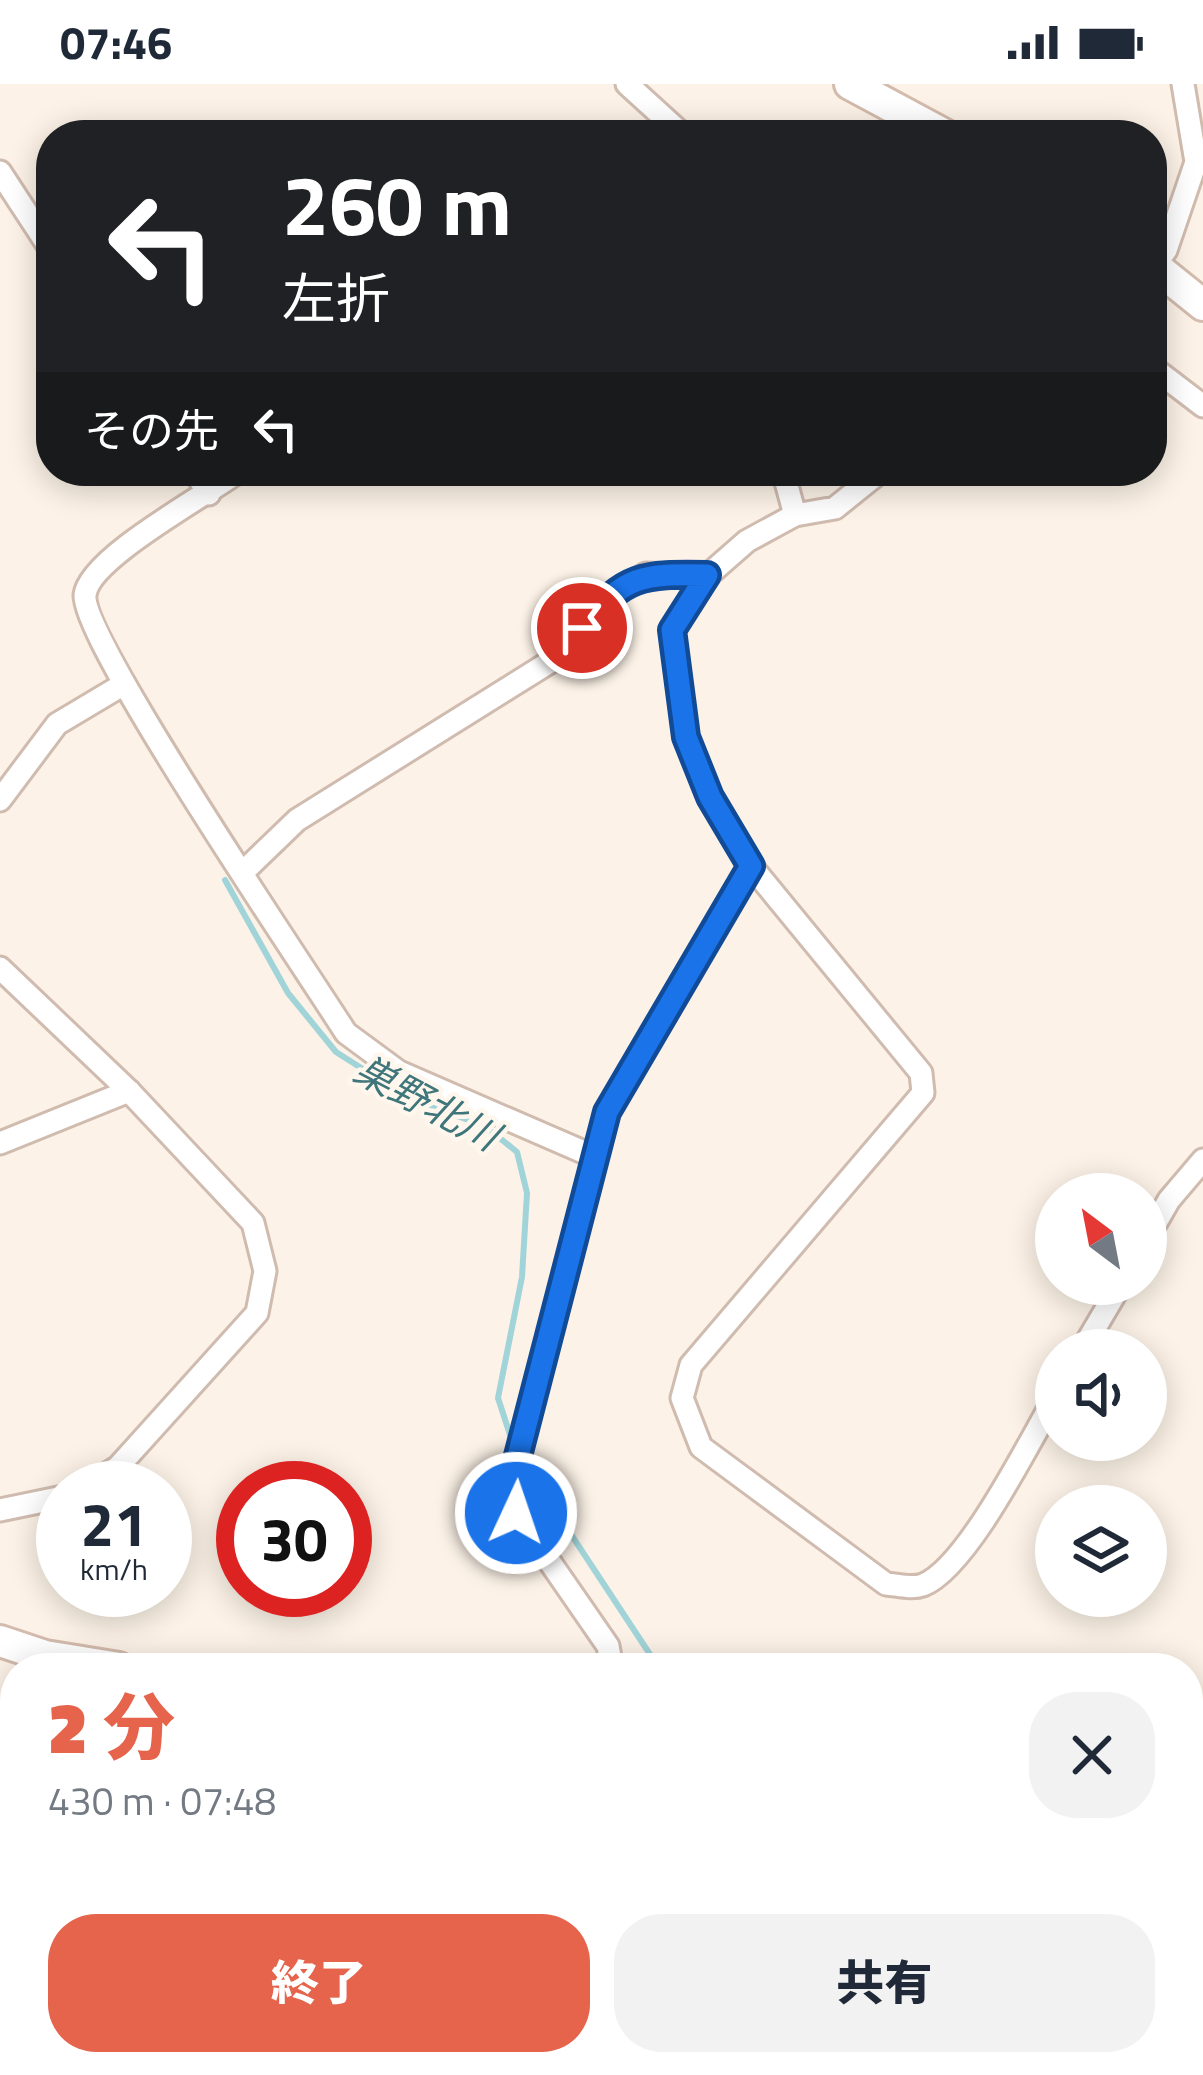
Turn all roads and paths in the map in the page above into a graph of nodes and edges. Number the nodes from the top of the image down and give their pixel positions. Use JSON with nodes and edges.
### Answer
{"nodes":[{"id":1,"x":627,"y":84,"type":"edge"},
{"id":2,"x":850,"y":84,"type":"edge"},
{"id":3,"x":1183,"y":84,"type":"edge"},
{"id":4,"x":656,"y":93,"type":"edge"},
{"id":5,"x":673,"y":120,"type":"edge"},
{"id":6,"x":917,"y":120,"type":"edge"},
{"id":7,"x":0,"y":172,"type":"edge"},
{"id":8,"x":36,"y":227,"type":"edge"},
{"id":9,"x":1167,"y":232,"type":"edge"},
{"id":10,"x":1167,"y":277,"type":"edge"},
{"id":11,"x":1203,"y":305,"type":"edge"},
{"id":12,"x":1167,"y":379,"type":"edge"},
{"id":13,"x":1203,"y":406,"type":"edge"},
{"id":14,"x":204,"y":486,"type":"edge"},
{"id":15,"x":219,"y":486,"type":"edge"},
{"id":16,"x":787,"y":486,"type":"edge"},
{"id":17,"x":862,"y":486,"type":"edge"},
{"id":18,"x":209,"y":494,"type":"junction"},
{"id":19,"x":795,"y":515,"type":"junction"},
{"id":20,"x":707,"y":575,"type":"junction"},
{"id":21,"x":124,"y":684,"type":"junction"},
{"id":22,"x":0,"y":800,"type":"edge"},
{"id":23,"x":751,"y":866,"type":"junction"},
{"id":24,"x":243,"y":872,"type":"junction"},
{"id":25,"x":0,"y":968,"type":"edge"},
{"id":26,"x":129,"y":1091,"type":"junction"},
{"id":27,"x":0,"y":1143,"type":"edge"},
{"id":28,"x":596,"y":1157,"type":"junction"},
{"id":29,"x":1203,"y":1160,"type":"edge"},
{"id":30,"x":1167,"y":1203,"type":"edge"},
{"id":31,"x":1035,"y":1432,"type":"edge"},
{"id":32,"x":123,"y":1461,"type":"edge"},
{"id":33,"x":36,"y":1503,"type":"edge"},
{"id":34,"x":0,"y":1510,"type":"edge"},
{"id":35,"x":0,"y":1641,"type":"edge"},
{"id":36,"x":36,"y":1653,"type":"edge"},
{"id":37,"x":609,"y":1653,"type":"edge"}],
"edges":[{"from":1,"to":4,"type":"street"},
{"from":2,"to":6,"type":"main road"},
{"from":3,"to":9,"type":"street"},
{"from":4,"to":5,"type":"street"},
{"from":7,"to":8,"type":"street"},
{"from":10,"to":11,"type":"main road"},
{"from":12,"to":13,"type":"street"},
{"from":14,"to":18,"type":"street"},
{"from":15,"to":18,"type":"street"},
{"from":16,"to":19,"type":"street"},
{"from":17,"to":19,"type":"street"},
{"from":18,"to":21,"type":"street"},
{"from":19,"to":20,"type":"street"},
{"from":20,"to":23,"type":"street"},
{"from":20,"to":24,"type":"street"},
{"from":21,"to":22,"type":"street"},
{"from":21,"to":24,"type":"street"},
{"from":23,"to":28,"type":"street"},
{"from":23,"to":31,"type":"street"},
{"from":24,"to":28,"type":"street"},
{"from":25,"to":26,"type":"street"},
{"from":26,"to":27,"type":"street"},
{"from":26,"to":32,"type":"street"},
{"from":28,"to":37,"type":"street"},
{"from":29,"to":30,"type":"street"},
{"from":33,"to":34,"type":"street"},
{"from":35,"to":36,"type":"main road"}]}
